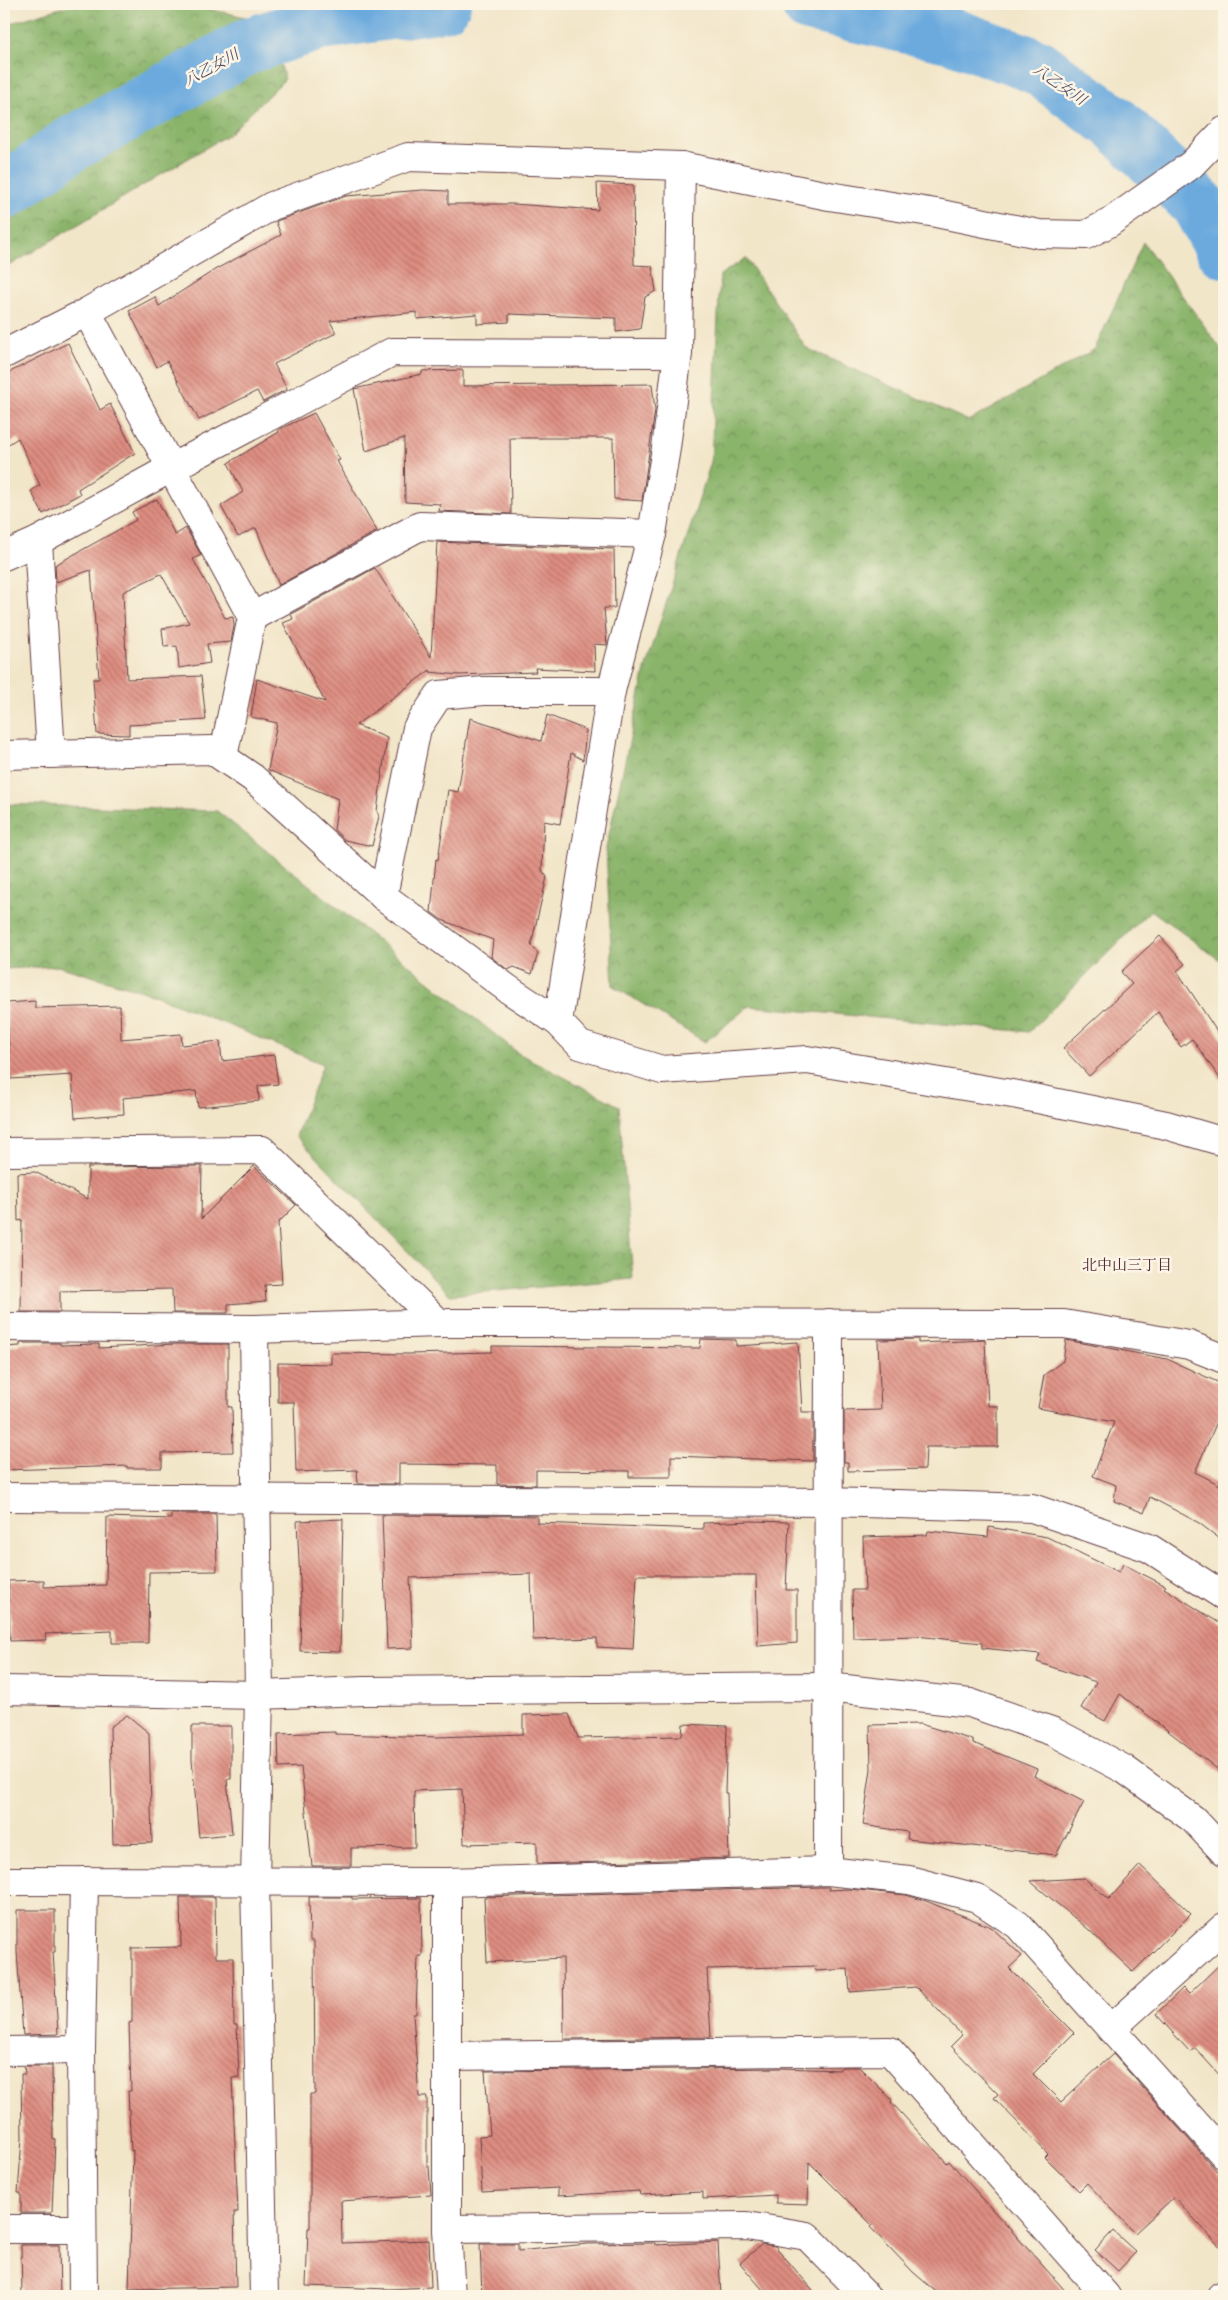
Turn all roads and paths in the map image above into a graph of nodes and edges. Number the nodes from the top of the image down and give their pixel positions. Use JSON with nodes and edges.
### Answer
{"nodes":[{"id":1,"x":1224,"y":131,"type":"edge"},
{"id":2,"x":681,"y":166,"type":"junction"},
{"id":3,"x":87,"y":312,"type":"junction"},
{"id":4,"x":678,"y":353,"type":"junction"},
{"id":5,"x":4,"y":354,"type":"edge"},
{"id":6,"x":171,"y":468,"type":"junction"},
{"id":7,"x":652,"y":534,"type":"junction"},
{"id":8,"x":38,"y":541,"type":"junction"},
{"id":9,"x":4,"y":556,"type":"edge"},
{"id":10,"x":252,"y":617,"type":"junction"},
{"id":11,"x":611,"y":691,"type":"junction"},
{"id":12,"x":52,"y":754,"type":"junction"},
{"id":13,"x":4,"y":755,"type":"edge"},
{"id":14,"x":223,"y":757,"type":"junction"},
{"id":15,"x":383,"y":896,"type":"junction"},
{"id":16,"x":558,"y":1022,"type":"junction"},
{"id":17,"x":1224,"y":1142,"type":"edge"},
{"id":18,"x":4,"y":1152,"type":"edge"},
{"id":19,"x":828,"y":1323,"type":"junction"},
{"id":20,"x":439,"y":1324,"type":"junction"},
{"id":21,"x":4,"y":1327,"type":"edge"},
{"id":22,"x":254,"y":1329,"type":"junction"},
{"id":23,"x":1224,"y":1359,"type":"edge"},
{"id":24,"x":4,"y":1497,"type":"edge"},
{"id":25,"x":257,"y":1499,"type":"junction"},
{"id":26,"x":828,"y":1502,"type":"junction"},
{"id":27,"x":1224,"y":1596,"type":"edge"},
{"id":28,"x":828,"y":1687,"type":"junction"},
{"id":29,"x":4,"y":1690,"type":"edge"},
{"id":30,"x":259,"y":1695,"type":"junction"},
{"id":31,"x":1224,"y":1852,"type":"edge"},
{"id":32,"x":828,"y":1871,"type":"junction"},
{"id":33,"x":4,"y":1881,"type":"edge"},
{"id":34,"x":84,"y":1881,"type":"junction"},
{"id":35,"x":255,"y":1882,"type":"junction"},
{"id":36,"x":448,"y":1882,"type":"junction"},
{"id":37,"x":1224,"y":1927,"type":"edge"},
{"id":38,"x":1111,"y":2029,"type":"junction"},
{"id":39,"x":4,"y":2050,"type":"edge"},
{"id":40,"x":81,"y":2050,"type":"junction"},
{"id":41,"x":447,"y":2056,"type":"junction"},
{"id":42,"x":1224,"y":2155,"type":"edge"},
{"id":43,"x":4,"y":2228,"type":"edge"},
{"id":44,"x":81,"y":2229,"type":"junction"},
{"id":45,"x":447,"y":2229,"type":"junction"},
{"id":46,"x":1224,"y":2294,"type":"edge"},
{"id":47,"x":83,"y":2296,"type":"edge"},
{"id":48,"x":264,"y":2296,"type":"edge"},
{"id":49,"x":451,"y":2296,"type":"edge"},
{"id":50,"x":866,"y":2296,"type":"edge"},
{"id":51,"x":1106,"y":2296,"type":"edge"},
{"id":52,"x":1221,"y":2296,"type":"edge"}],
"edges":[{"from":1,"to":2,"type":"street"},
{"from":2,"to":3,"type":"street"},
{"from":2,"to":4,"type":"street"},
{"from":3,"to":5,"type":"street"},
{"from":3,"to":6,"type":"street"},
{"from":4,"to":6,"type":"street"},
{"from":4,"to":7,"type":"street"},
{"from":6,"to":8,"type":"street"},
{"from":6,"to":10,"type":"street"},
{"from":7,"to":10,"type":"street"},
{"from":7,"to":11,"type":"street"},
{"from":8,"to":9,"type":"street"},
{"from":8,"to":12,"type":"street"},
{"from":10,"to":14,"type":"street"},
{"from":11,"to":15,"type":"street"},
{"from":11,"to":16,"type":"street"},
{"from":12,"to":13,"type":"street"},
{"from":12,"to":14,"type":"street"},
{"from":14,"to":15,"type":"street"},
{"from":15,"to":16,"type":"street"},
{"from":16,"to":17,"type":"street"},
{"from":18,"to":20,"type":"street"},
{"from":19,"to":20,"type":"street"},
{"from":19,"to":23,"type":"street"},
{"from":19,"to":26,"type":"street"},
{"from":20,"to":22,"type":"street"},
{"from":21,"to":22,"type":"street"},
{"from":22,"to":25,"type":"street"},
{"from":24,"to":25,"type":"street"},
{"from":25,"to":26,"type":"street"},
{"from":25,"to":30,"type":"street"},
{"from":26,"to":27,"type":"street"},
{"from":26,"to":28,"type":"street"},
{"from":28,"to":30,"type":"street"},
{"from":28,"to":31,"type":"street"},
{"from":28,"to":32,"type":"street"},
{"from":29,"to":30,"type":"street"},
{"from":30,"to":35,"type":"street"},
{"from":32,"to":36,"type":"street"},
{"from":32,"to":38,"type":"street"},
{"from":33,"to":34,"type":"street"},
{"from":34,"to":35,"type":"street"},
{"from":34,"to":40,"type":"street"},
{"from":35,"to":36,"type":"street"},
{"from":35,"to":48,"type":"street"},
{"from":36,"to":41,"type":"street"},
{"from":37,"to":38,"type":"street"},
{"from":38,"to":42,"type":"street"},
{"from":39,"to":40,"type":"street"},
{"from":40,"to":44,"type":"street"},
{"from":41,"to":45,"type":"street"},
{"from":41,"to":51,"type":"street"},
{"from":43,"to":44,"type":"street"},
{"from":44,"to":47,"type":"street"},
{"from":45,"to":49,"type":"street"},
{"from":45,"to":50,"type":"street"},
{"from":46,"to":52,"type":"street"}]}
